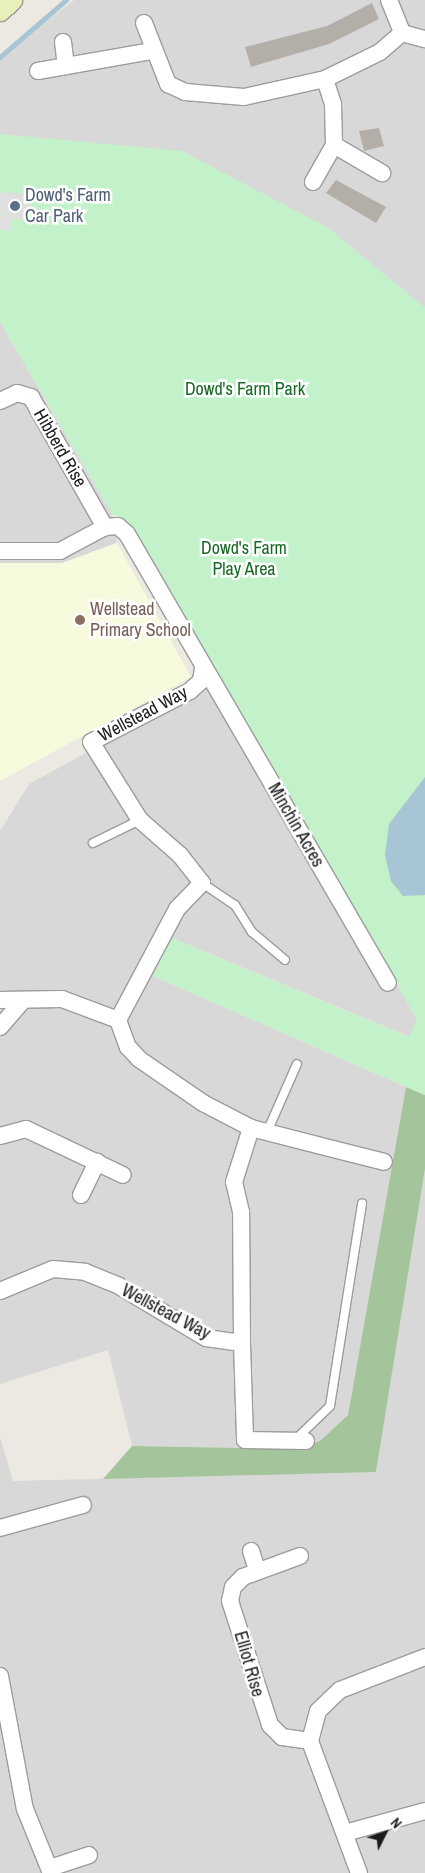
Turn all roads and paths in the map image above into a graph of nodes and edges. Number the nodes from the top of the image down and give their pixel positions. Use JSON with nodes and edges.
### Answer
{"nodes":[{"id":1,"x":11,"y":0,"type":"edge"},
{"id":2,"x":389,"y":0,"type":"edge"},
{"id":3,"x":0,"y":10,"type":"edge"},
{"id":4,"x":144,"y":23,"type":"dead end"},
{"id":5,"x":402,"y":33,"type":"junction"},
{"id":6,"x":425,"y":40,"type":"edge"},
{"id":7,"x":63,"y":42,"type":"dead end"},
{"id":8,"x":152,"y":51,"type":"junction"},
{"id":9,"x":66,"y":65,"type":"junction"},
{"id":10,"x":38,"y":70,"type":"dead end"},
{"id":11,"x":325,"y":78,"type":"junction"},
{"id":12,"x":334,"y":145,"type":"junction"},
{"id":13,"x":382,"y":173,"type":"dead end"},
{"id":14,"x":313,"y":182,"type":"dead end"},
{"id":15,"x":0,"y":401,"type":"edge"},
{"id":16,"x":106,"y":527,"type":"junction"},
{"id":17,"x":0,"y":550,"type":"edge"},
{"id":18,"x":203,"y":668,"type":"junction"},
{"id":19,"x":140,"y":820,"type":"junction"},
{"id":20,"x":92,"y":843,"type":"dead end"},
{"id":21,"x":202,"y":883,"type":"junction"},
{"id":22,"x":285,"y":960,"type":"dead end"},
{"id":23,"x":388,"y":983,"type":"dead end"},
{"id":24,"x":0,"y":1000,"type":"edge"},
{"id":25,"x":21,"y":1003,"type":"junction"},
{"id":26,"x":118,"y":1020,"type":"junction"},
{"id":27,"x":0,"y":1027,"type":"edge"},
{"id":28,"x":297,"y":1064,"type":"dead end"},
{"id":29,"x":259,"y":1130,"type":"junction"},
{"id":30,"x":0,"y":1136,"type":"edge"},
{"id":31,"x":97,"y":1162,"type":"junction"},
{"id":32,"x":384,"y":1162,"type":"dead end"},
{"id":33,"x":123,"y":1175,"type":"dead end"},
{"id":34,"x":81,"y":1195,"type":"dead end"},
{"id":35,"x":362,"y":1204,"type":"dead end"},
{"id":36,"x":0,"y":1291,"type":"edge"},
{"id":37,"x":242,"y":1343,"type":"junction"},
{"id":38,"x":300,"y":1441,"type":"joint"},
{"id":39,"x":83,"y":1505,"type":"dead end"},
{"id":40,"x":0,"y":1528,"type":"edge"},
{"id":41,"x":250,"y":1551,"type":"dead end"},
{"id":42,"x":300,"y":1556,"type":"dead end"},
{"id":43,"x":257,"y":1570,"type":"junction"},
{"id":44,"x":425,"y":1657,"type":"edge"},
{"id":45,"x":0,"y":1676,"type":"edge"},
{"id":46,"x":310,"y":1741,"type":"junction"},
{"id":47,"x":425,"y":1811,"type":"edge"},
{"id":48,"x":345,"y":1832,"type":"junction"},
{"id":49,"x":89,"y":1855,"type":"dead end"},
{"id":50,"x":51,"y":1871,"type":"edge"},
{"id":51,"x":359,"y":1873,"type":"edge"}],
"edges":[{"from":1,"to":3,"type":"main road"},
{"from":2,"to":5,"type":"street"},
{"from":4,"to":8,"type":"street"},
{"from":5,"to":6,"type":"street"},
{"from":5,"to":11,"type":"street"},
{"from":7,"to":9,"type":"street"},
{"from":8,"to":9,"type":"street"},
{"from":8,"to":11,"type":"street"},
{"from":9,"to":10,"type":"street"},
{"from":11,"to":12,"type":"street"},
{"from":12,"to":13,"type":"street"},
{"from":12,"to":14,"type":"street"},
{"from":15,"to":16,"type":"street","name":"Hibberd Rise"},
{"from":16,"to":17,"type":"street"},
{"from":16,"to":18,"type":"street","name":"Wellstead Way"},
{"from":18,"to":19,"type":"street","name":"Wellstead Way"},
{"from":18,"to":23,"type":"street","name":"Minchin Acres"},
{"from":19,"to":20,"type":"lane"},
{"from":19,"to":21,"type":"street","name":"Wellstead Way"},
{"from":21,"to":22,"type":"lane"},
{"from":21,"to":26,"type":"street"},
{"from":24,"to":25,"type":"street"},
{"from":25,"to":26,"type":"street"},
{"from":25,"to":27,"type":"street"},
{"from":26,"to":29,"type":"street"},
{"from":28,"to":29,"type":"lane"},
{"from":29,"to":32,"type":"street"},
{"from":29,"to":37,"type":"street"},
{"from":30,"to":31,"type":"street"},
{"from":31,"to":33,"type":"street"},
{"from":31,"to":34,"type":"street"},
{"from":35,"to":38,"type":"lane"},
{"from":36,"to":37,"type":"street","name":"Wellstead Way"},
{"from":37,"to":38,"type":"street"},
{"from":39,"to":40,"type":"street"},
{"from":41,"to":43,"type":"street"},
{"from":42,"to":43,"type":"street","name":"Elliot Rise"},
{"from":43,"to":46,"type":"street","name":"Elliot Rise"},
{"from":44,"to":46,"type":"street"},
{"from":45,"to":50,"type":"street"},
{"from":46,"to":48,"type":"street"},
{"from":47,"to":48,"type":"street"},
{"from":48,"to":51,"type":"street"},
{"from":49,"to":50,"type":"street"}]}
